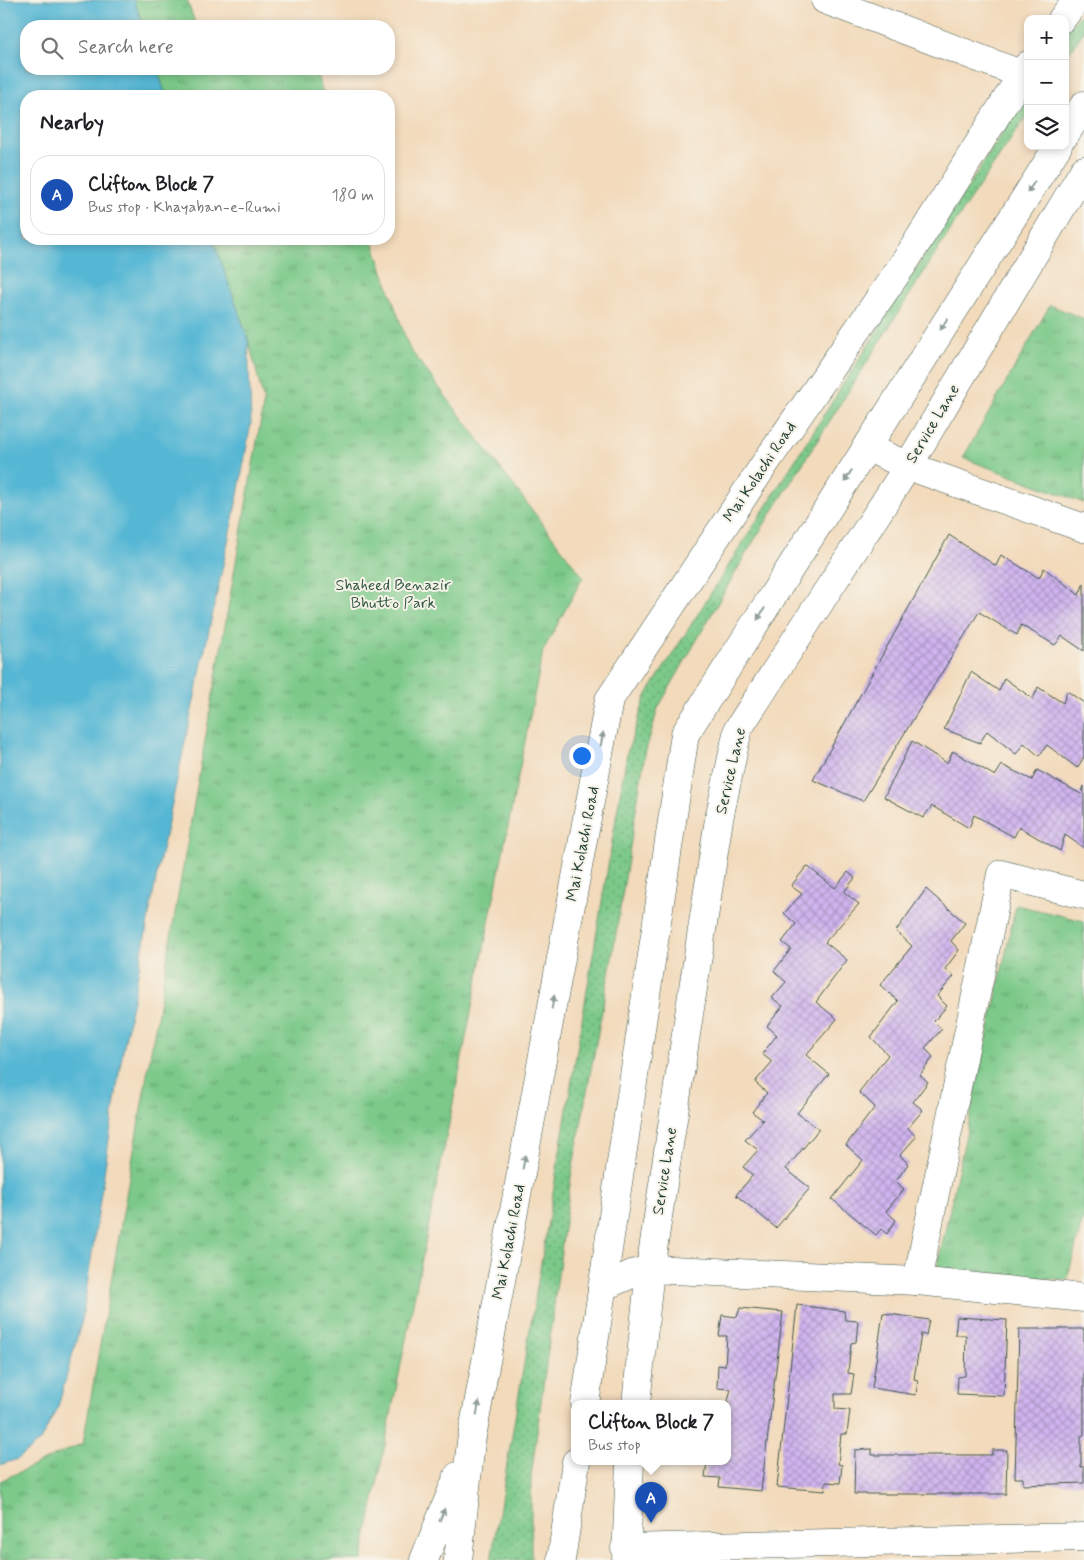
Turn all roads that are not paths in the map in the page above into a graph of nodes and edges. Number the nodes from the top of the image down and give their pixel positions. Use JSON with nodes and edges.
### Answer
{"nodes":[{"id":1,"x":825,"y":0,"type":"edge"},
{"id":2,"x":1076,"y":0,"type":"edge"},
{"id":3,"x":1065,"y":15,"type":"edge"},
{"id":4,"x":1024,"y":70,"type":"edge"},
{"id":5,"x":1084,"y":105,"type":"edge"},
{"id":6,"x":1069,"y":128,"type":"edge"},
{"id":7,"x":1055,"y":150,"type":"edge"},
{"id":8,"x":1084,"y":170,"type":"edge"},
{"id":9,"x":866,"y":447,"type":"junction"},
{"id":10,"x":908,"y":466,"type":"junction"},
{"id":11,"x":1084,"y":528,"type":"edge"},
{"id":12,"x":1084,"y":895,"type":"edge"},
{"id":13,"x":650,"y":1269,"type":"junction"},
{"id":14,"x":917,"y":1281,"type":"junction"},
{"id":15,"x":602,"y":1287,"type":"junction"},
{"id":16,"x":1084,"y":1298,"type":"edge"},
{"id":17,"x":586,"y":1400,"type":"edge"},
{"id":18,"x":636,"y":1400,"type":"edge"},
{"id":19,"x":471,"y":1442,"type":"junction"},
{"id":20,"x":630,"y":1465,"type":"edge"},
{"id":21,"x":576,"y":1468,"type":"edge"},
{"id":22,"x":1084,"y":1536,"type":"edge"},
{"id":23,"x":626,"y":1554,"type":"edge"},
{"id":24,"x":424,"y":1560,"type":"edge"},
{"id":25,"x":458,"y":1560,"type":"edge"},
{"id":26,"x":561,"y":1560,"type":"edge"},
{"id":27,"x":574,"y":1560,"type":"edge"}],
"edges":[{"from":1,"to":4,"type":"main road"},
{"from":2,"to":3,"type":"main road"},
{"from":19,"to":4,"type":"main road","name":"Mai Kolachi Road","one_way":true},
{"from":5,"to":6,"type":"main road"},
{"from":7,"to":9,"type":"main road","one_way":true},
{"from":8,"to":10,"type":"main road","name":"Service Lane"},
{"from":9,"to":10,"type":"main road"},
{"from":9,"to":15,"type":"main road","one_way":true},
{"from":10,"to":11,"type":"main road"},
{"from":10,"to":13,"type":"main road","name":"Service Lane"},
{"from":12,"to":14,"type":"main road"},
{"from":13,"to":14,"type":"main road"},
{"from":13,"to":15,"type":"main road"},
{"from":13,"to":18,"type":"main road","name":"Service Lane"},
{"from":14,"to":16,"type":"main road"},
{"from":15,"to":17,"type":"main road"},
{"from":24,"to":19,"type":"main road","one_way":true},
{"from":19,"to":25,"type":"main road","name":"Mai Kolachi Road"},
{"from":20,"to":23,"type":"main road"},
{"from":21,"to":26,"type":"main road"},
{"from":21,"to":27,"type":"main road"},
{"from":22,"to":23,"type":"main road"}]}
